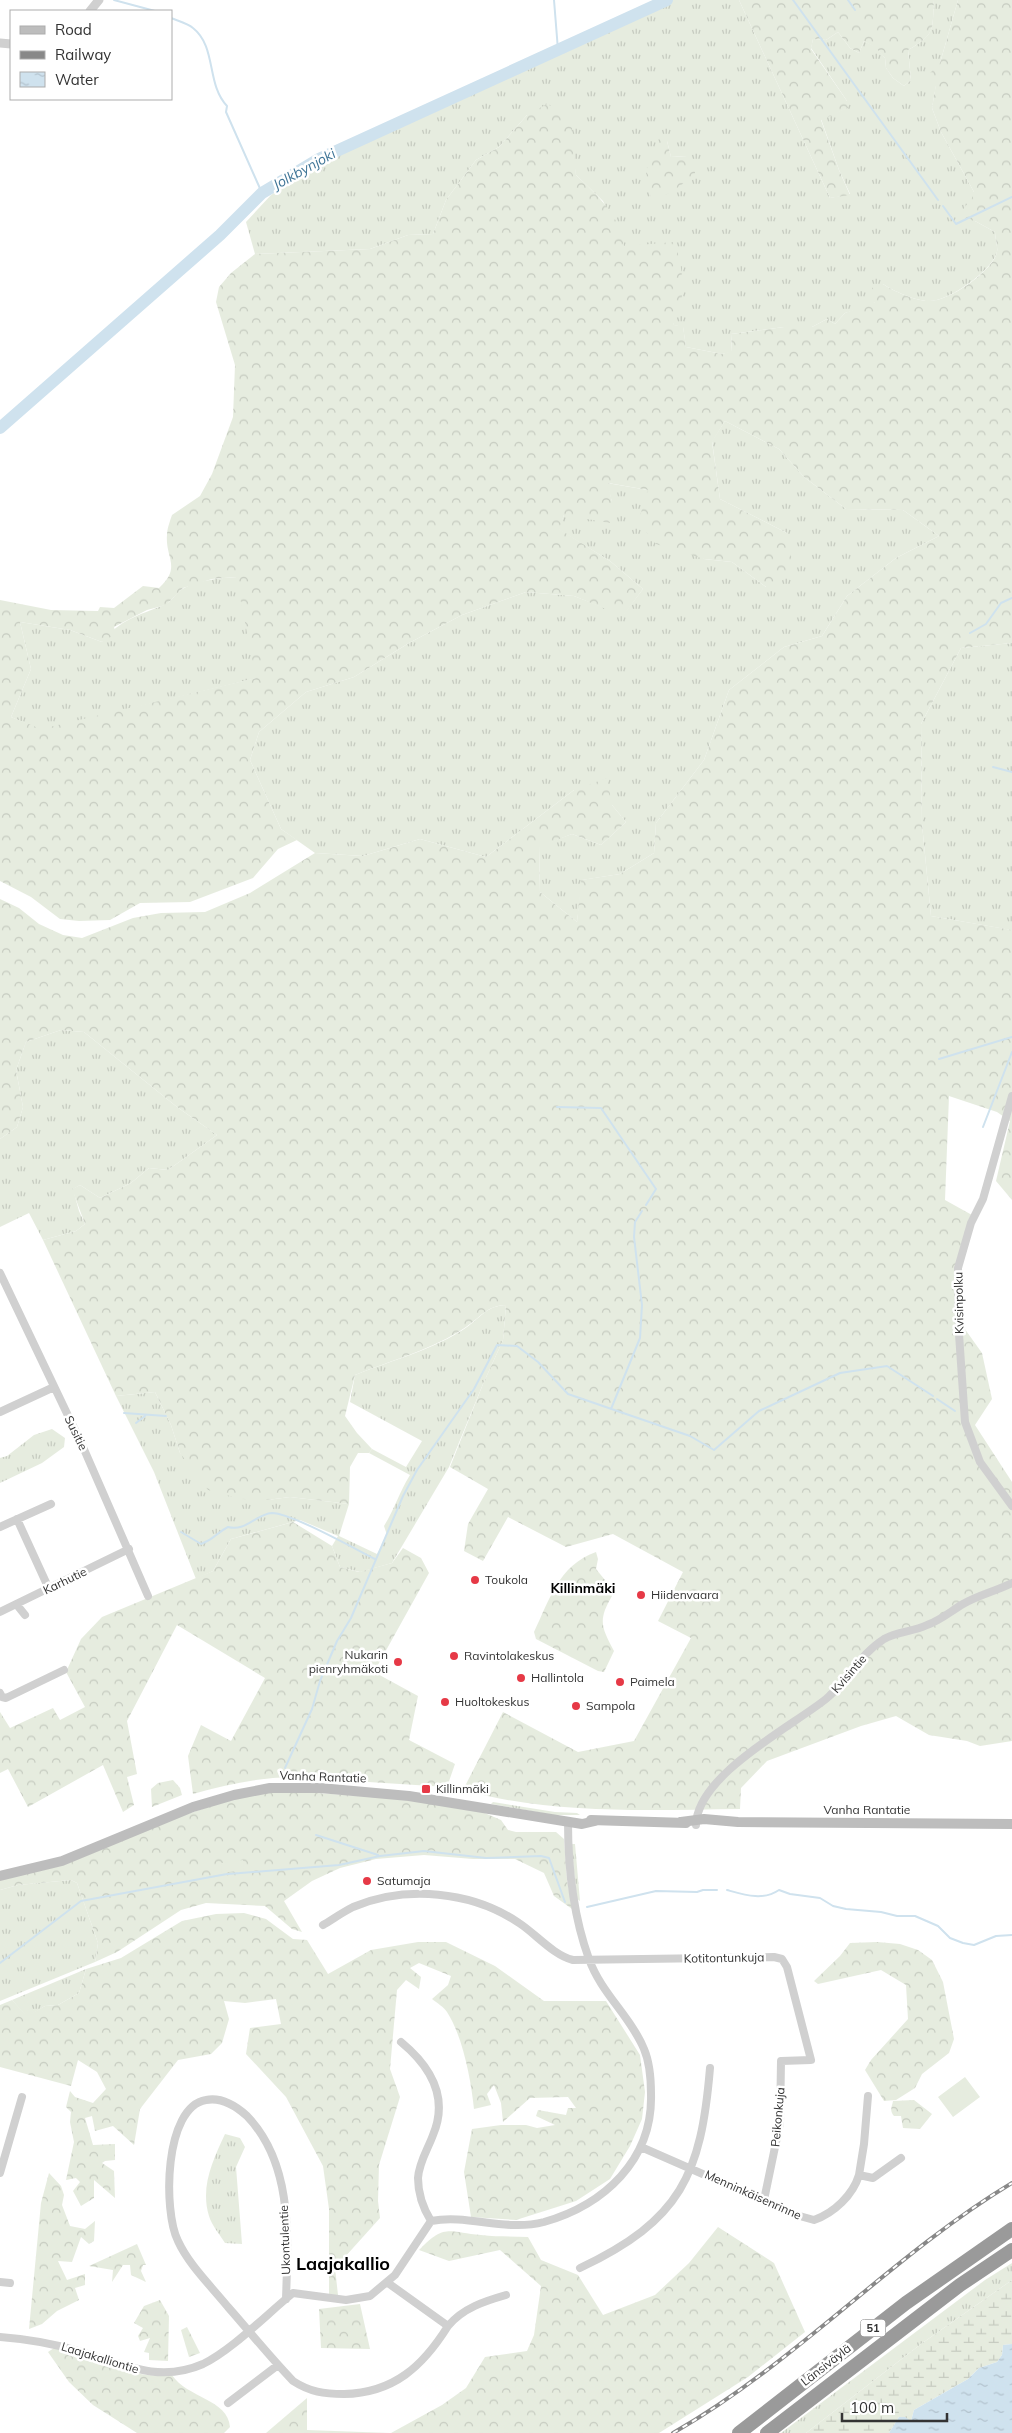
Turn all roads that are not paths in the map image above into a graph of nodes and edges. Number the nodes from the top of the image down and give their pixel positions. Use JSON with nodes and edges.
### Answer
{"nodes":[{"id":1,"x":99,"y":0,"type":"edge"},
{"id":2,"x":91,"y":10,"type":"edge"},
{"id":3,"x":1012,"y":1096,"type":"edge"},
{"id":4,"x":0,"y":1272,"type":"edge"},
{"id":5,"x":54,"y":1387,"type":"junction"},
{"id":6,"x":0,"y":1412,"type":"edge"},
{"id":7,"x":51,"y":1504,"type":"dead end"},
{"id":8,"x":1012,"y":1506,"type":"edge"},
{"id":9,"x":17,"y":1519,"type":"junction"},
{"id":10,"x":0,"y":1527,"type":"edge"},
{"id":11,"x":129,"y":1549,"type":"junction"},
{"id":12,"x":1012,"y":1583,"type":"edge"},
{"id":13,"x":49,"y":1589,"type":"junction"},
{"id":14,"x":148,"y":1596,"type":"dead end"},
{"id":15,"x":17,"y":1605,"type":"junction"},
{"id":16,"x":0,"y":1612,"type":"edge"},
{"id":17,"x":25,"y":1615,"type":"dead end"},
{"id":18,"x":64,"y":1670,"type":"dead end"},
{"id":19,"x":0,"y":1693,"type":"edge"},
{"id":20,"x":568,"y":1822,"type":"junction"},
{"id":21,"x":696,"y":1822,"type":"junction"},
{"id":22,"x":1012,"y":1824,"type":"edge"},
{"id":23,"x":0,"y":1876,"type":"edge"},
{"id":24,"x":323,"y":1925,"type":"dead end"},
{"id":25,"x":589,"y":1960,"type":"junction"},
{"id":26,"x":401,"y":2042,"type":"dead end"},
{"id":27,"x":811,"y":2060,"type":"joint"},
{"id":28,"x":710,"y":2068,"type":"dead end"},
{"id":29,"x":22,"y":2096,"type":"dead end"},
{"id":30,"x":868,"y":2096,"type":"dead end"},
{"id":31,"x":867,"y":2105,"type":"junction"},
{"id":32,"x":877,"y":2105,"type":"dead end"},
{"id":33,"x":641,"y":2147,"type":"junction"},
{"id":34,"x":901,"y":2158,"type":"dead end"},
{"id":35,"x":691,"y":2168,"type":"junction"},
{"id":36,"x":0,"y":2173,"type":"edge"},
{"id":37,"x":859,"y":2175,"type":"junction"},
{"id":38,"x":764,"y":2200,"type":"junction"},
{"id":39,"x":431,"y":2221,"type":"junction"},
{"id":40,"x":1012,"y":2229,"type":"edge"},
{"id":41,"x":1012,"y":2250,"type":"edge"},
{"id":42,"x":580,"y":2268,"type":"dead end"},
{"id":43,"x":0,"y":2282,"type":"edge"},
{"id":44,"x":388,"y":2282,"type":"junction"},
{"id":45,"x":10,"y":2283,"type":"dead end"},
{"id":46,"x":506,"y":2294,"type":"dead end"},
{"id":47,"x":286,"y":2299,"type":"junction"},
{"id":48,"x":448,"y":2326,"type":"junction"},
{"id":49,"x":248,"y":2330,"type":"junction"},
{"id":50,"x":0,"y":2337,"type":"edge"},
{"id":51,"x":278,"y":2365,"type":"junction"},
{"id":52,"x":228,"y":2403,"type":"dead end"},
{"id":53,"x":739,"y":2433,"type":"edge"},
{"id":54,"x":767,"y":2433,"type":"edge"}],
"edges":[{"from":1,"to":2,"type":"street"},
{"from":3,"to":8,"type":"street","name":"Kvisinpolku"},
{"from":4,"to":5,"type":"street","name":"Susitie"},
{"from":5,"to":6,"type":"street"},
{"from":5,"to":11,"type":"street","name":"Susitie"},
{"from":7,"to":9,"type":"street"},
{"from":9,"to":10,"type":"street"},
{"from":9,"to":13,"type":"street"},
{"from":11,"to":13,"type":"street","name":"Karhutie"},
{"from":11,"to":14,"type":"street","name":"Susitie"},
{"from":12,"to":21,"type":"street","name":"Kvisintie"},
{"from":13,"to":15,"type":"street","name":"Karhutie"},
{"from":15,"to":16,"type":"street","name":"Karhutie"},
{"from":15,"to":17,"type":"street"},
{"from":18,"to":19,"type":"street"},
{"from":20,"to":21,"type":"main road","name":"Vanha Rantatie"},
{"from":20,"to":23,"type":"main road","name":"Vanha Rantatie"},
{"from":20,"to":25,"type":"street"},
{"from":21,"to":22,"type":"main road","name":"Vanha Rantatie"},
{"from":24,"to":25,"type":"street"},
{"from":25,"to":27,"type":"street","name":"Kotitontunkuja"},
{"from":25,"to":33,"type":"street"},
{"from":26,"to":39,"type":"street"},
{"from":27,"to":38,"type":"street","name":"Peikonkuja"},
{"from":28,"to":35,"type":"street"},
{"from":29,"to":36,"type":"street"},
{"from":30,"to":31,"type":"street"},
{"from":31,"to":32,"type":"street"},
{"from":31,"to":37,"type":"street"},
{"from":33,"to":35,"type":"street","name":"Menninkäisenrinne"},
{"from":33,"to":39,"type":"street"},
{"from":34,"to":37,"type":"street"},
{"from":35,"to":38,"type":"street","name":"Menninkäisenrinne"},
{"from":35,"to":42,"type":"street"},
{"from":37,"to":38,"type":"street","name":"Menninkäisenrinne"},
{"from":39,"to":44,"type":"street"},
{"from":40,"to":53,"type":"highway","name":"Länsiväylä","number":"51"},
{"from":41,"to":54,"type":"highway","name":"Länsiväylä","number":"51"},
{"from":43,"to":45,"type":"street"},
{"from":44,"to":47,"type":"street"},
{"from":44,"to":48,"type":"street"},
{"from":46,"to":48,"type":"street","name":"Ukontulentie"},
{"from":47,"to":49,"type":"street","name":"Laajakalliontie"},
{"from":47,"to":49,"type":"street","name":"Ukontulentie"},
{"from":48,"to":51,"type":"street","name":"Ukontulentie"},
{"from":49,"to":50,"type":"street","name":"Laajakalliontie"},
{"from":49,"to":51,"type":"street","name":"Ukontulentie"},
{"from":51,"to":52,"type":"street"}]}
